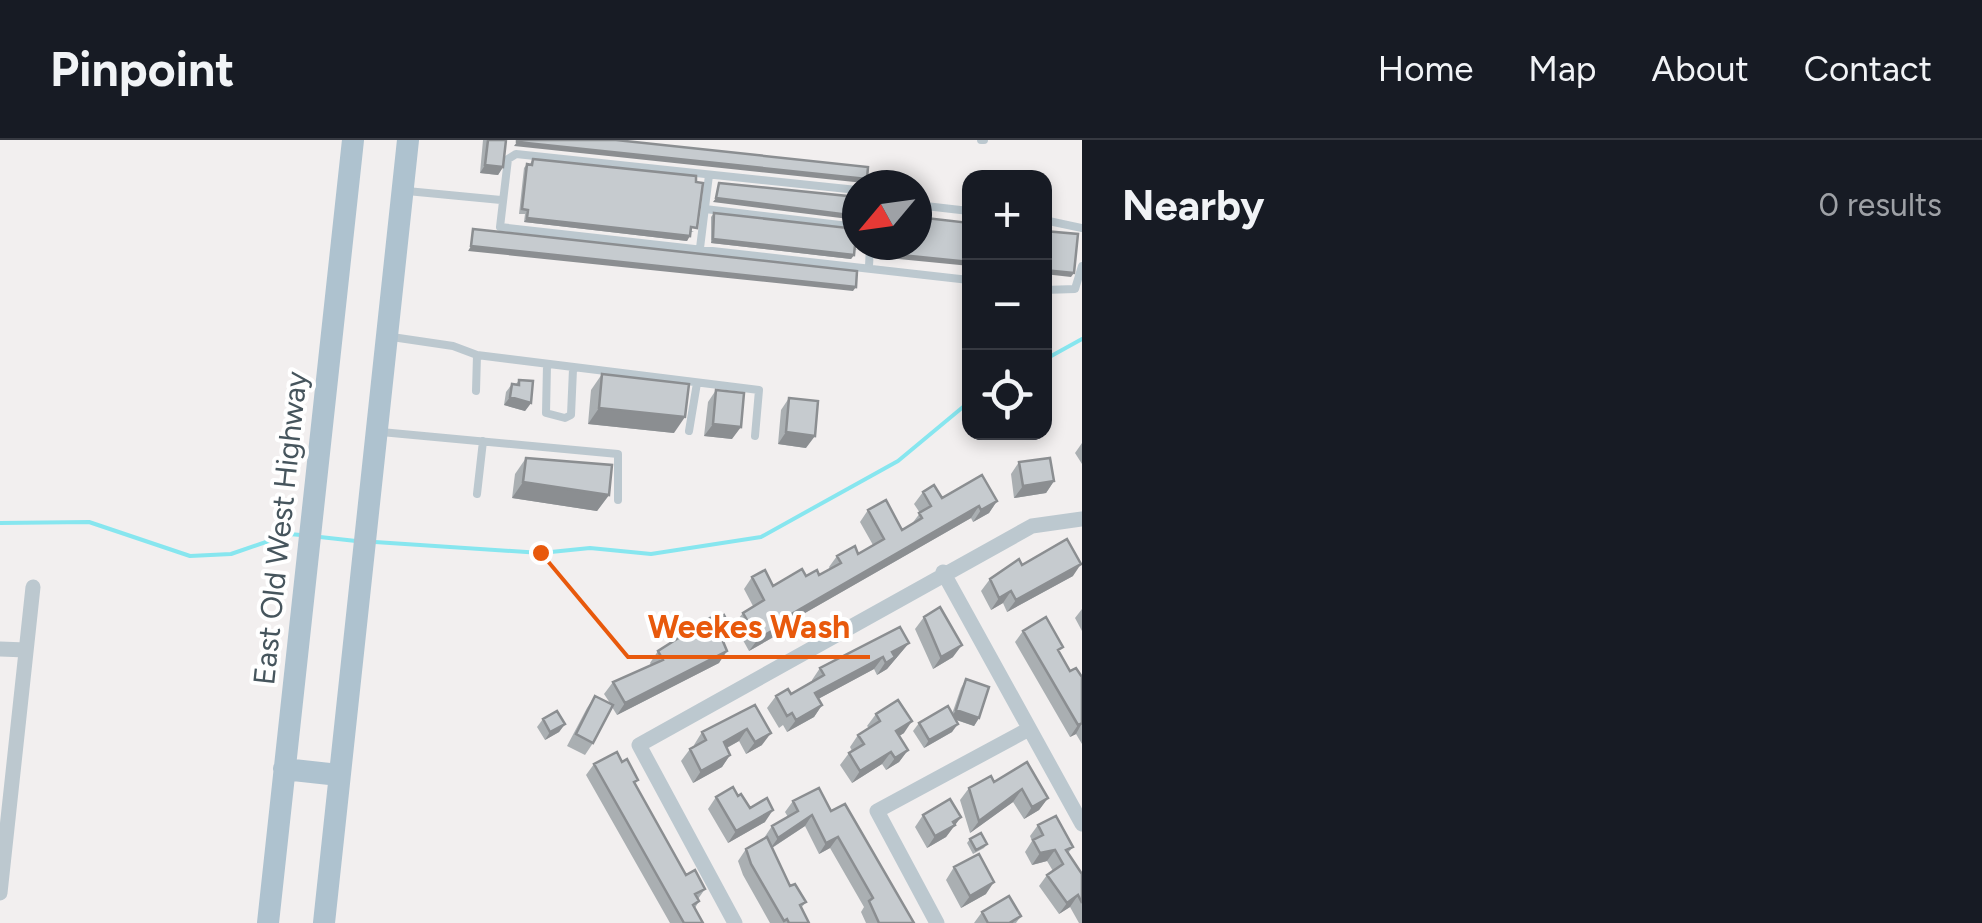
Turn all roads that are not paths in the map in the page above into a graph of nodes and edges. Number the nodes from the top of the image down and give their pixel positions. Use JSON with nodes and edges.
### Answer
{"nodes":[{"id":1,"x":352,"y":140,"type":"edge"},
{"id":2,"x":408,"y":140,"type":"edge"},
{"id":3,"x":709,"y":175,"type":"junction"},
{"id":4,"x":842,"y":188,"type":"edge"},
{"id":5,"x":403,"y":191,"type":"junction"},
{"id":6,"x":501,"y":200,"type":"junction"},
{"id":7,"x":932,"y":207,"type":"edge"},
{"id":8,"x":704,"y":210,"type":"junction"},
{"id":9,"x":962,"y":210,"type":"edge"},
{"id":10,"x":1052,"y":222,"type":"edge"},
{"id":11,"x":842,"y":225,"type":"edge"},
{"id":12,"x":1082,"y":228,"type":"edge"},
{"id":13,"x":700,"y":248,"type":"junction"},
{"id":14,"x":869,"y":260,"type":"edge"},
{"id":15,"x":1082,"y":266,"type":"edge"},
{"id":16,"x":869,"y":267,"type":"junction"},
{"id":17,"x":962,"y":279,"type":"edge"},
{"id":18,"x":1052,"y":289,"type":"edge"},
{"id":19,"x":387,"y":336,"type":"junction"},
{"id":20,"x":477,"y":356,"type":"junction"},
{"id":21,"x":548,"y":365,"type":"junction"},
{"id":22,"x":573,"y":369,"type":"junction"},
{"id":23,"x":697,"y":384,"type":"junction"},
{"id":24,"x":476,"y":391,"type":"dead end"},
{"id":25,"x":689,"y":431,"type":"edge"},
{"id":26,"x":377,"y":432,"type":"junction"},
{"id":27,"x":756,"y":436,"type":"dead end"},
{"id":28,"x":482,"y":441,"type":"junction"},
{"id":29,"x":477,"y":494,"type":"dead end"},
{"id":30,"x":618,"y":500,"type":"dead end"},
{"id":31,"x":1082,"y":518,"type":"edge"},
{"id":32,"x":943,"y":572,"type":"junction"},
{"id":33,"x":33,"y":588,"type":"dead end"},
{"id":34,"x":0,"y":649,"type":"edge"},
{"id":35,"x":26,"y":650,"type":"junction"},
{"id":36,"x":1028,"y":730,"type":"junction"},
{"id":37,"x":284,"y":769,"type":"junction"},
{"id":38,"x":339,"y":775,"type":"junction"},
{"id":39,"x":1082,"y":824,"type":"edge"},
{"id":40,"x":0,"y":893,"type":"edge"},
{"id":41,"x":268,"y":923,"type":"edge"},
{"id":42,"x":324,"y":923,"type":"edge"},
{"id":43,"x":734,"y":923,"type":"edge"},
{"id":44,"x":937,"y":923,"type":"edge"}],
"edges":[{"from":1,"to":37,"type":"main road","name":"East Old West Highway"},
{"from":2,"to":5,"type":"main road"},
{"from":3,"to":4,"type":"lane"},
{"from":3,"to":6,"type":"lane"},
{"from":3,"to":8,"type":"lane"},
{"from":5,"to":6,"type":"lane"},
{"from":5,"to":19,"type":"main road"},
{"from":6,"to":13,"type":"lane"},
{"from":7,"to":9,"type":"lane"},
{"from":8,"to":11,"type":"lane"},
{"from":8,"to":13,"type":"lane"},
{"from":10,"to":12,"type":"lane"},
{"from":13,"to":16,"type":"lane"},
{"from":14,"to":16,"type":"lane"},
{"from":15,"to":18,"type":"lane"},
{"from":16,"to":17,"type":"lane"},
{"from":19,"to":20,"type":"lane"},
{"from":19,"to":26,"type":"main road"},
{"from":20,"to":21,"type":"lane"},
{"from":20,"to":24,"type":"lane"},
{"from":21,"to":22,"type":"lane"},
{"from":21,"to":22,"type":"lane"},
{"from":22,"to":23,"type":"lane"},
{"from":23,"to":25,"type":"lane"},
{"from":23,"to":27,"type":"lane"},
{"from":26,"to":28,"type":"lane"},
{"from":26,"to":38,"type":"main road"},
{"from":28,"to":29,"type":"lane"},
{"from":28,"to":30,"type":"lane"},
{"from":31,"to":32,"type":"street"},
{"from":32,"to":36,"type":"street"},
{"from":32,"to":43,"type":"street"},
{"from":33,"to":35,"type":"street"},
{"from":34,"to":35,"type":"street"},
{"from":35,"to":40,"type":"street"},
{"from":36,"to":39,"type":"street"},
{"from":36,"to":44,"type":"street"},
{"from":37,"to":38,"type":"main road"},
{"from":37,"to":41,"type":"main road","name":"East Old West Highway"},
{"from":38,"to":42,"type":"main road"}]}
